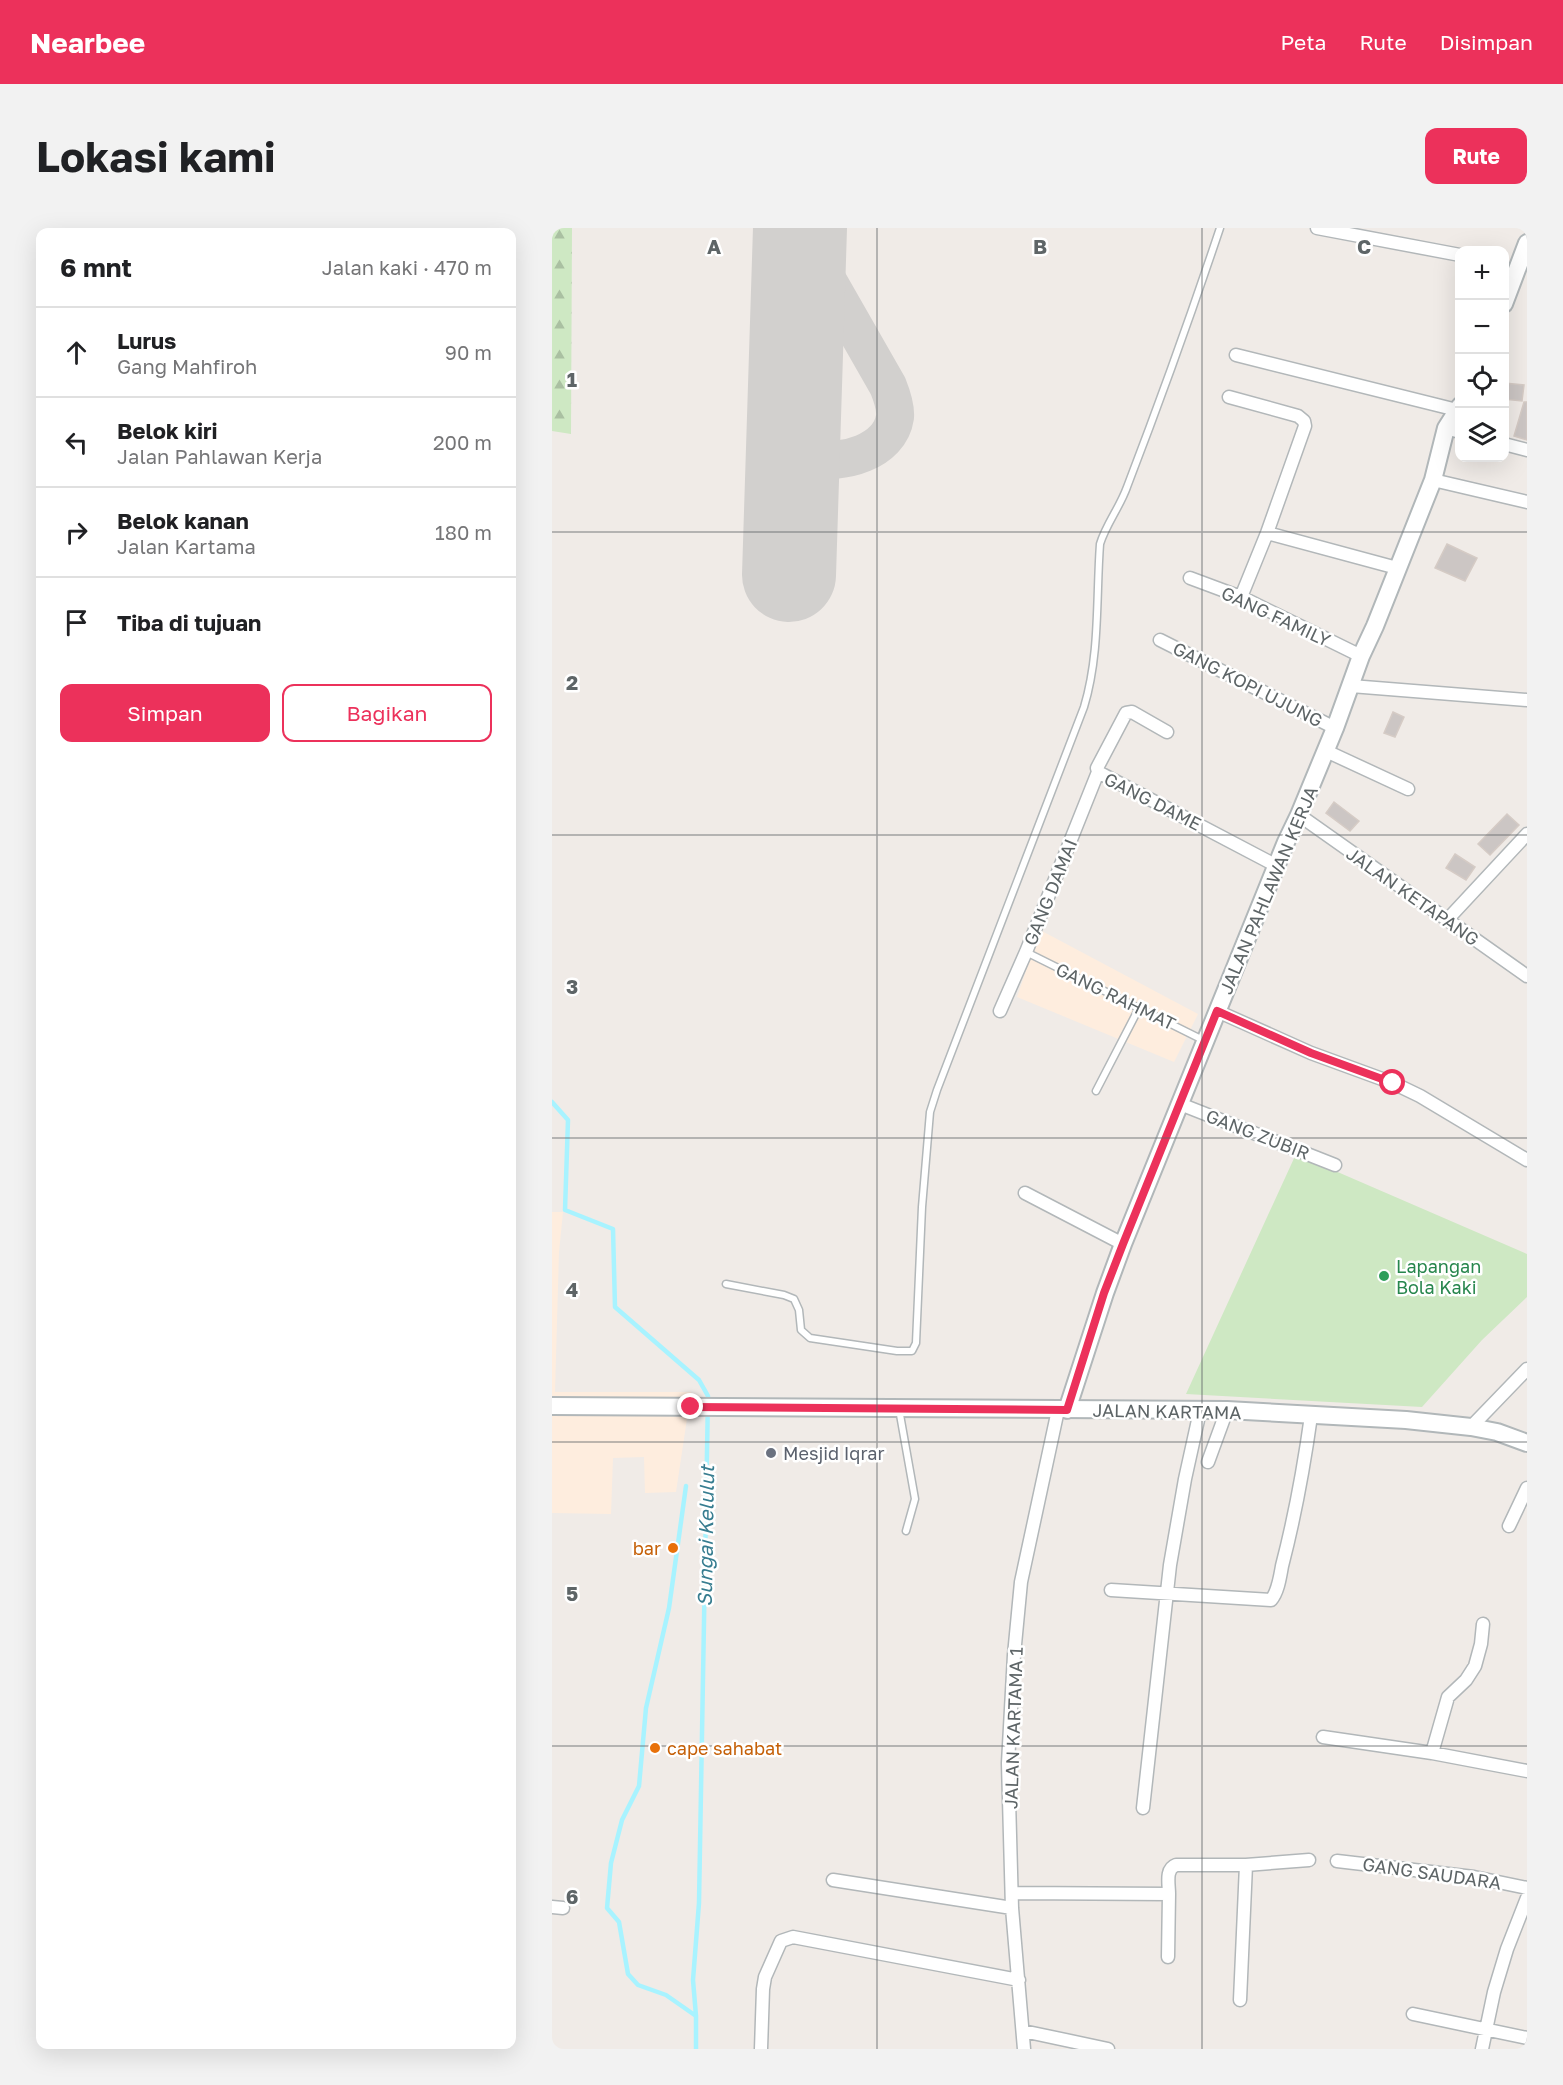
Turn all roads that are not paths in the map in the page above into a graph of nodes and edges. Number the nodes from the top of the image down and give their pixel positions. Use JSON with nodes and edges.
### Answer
{"nodes":[{"id":1,"x":1220,"y":228,"type":"edge"},
{"id":2,"x":1317,"y":228,"type":"edge"},
{"id":3,"x":1527,"y":243,"type":"edge"},
{"id":4,"x":1455,"y":254,"type":"edge"},
{"id":5,"x":1512,"y":265,"type":"edge"},
{"id":6,"x":1505,"y":300,"type":"edge"},
{"id":7,"x":1236,"y":355,"type":"dead end"},
{"id":8,"x":1229,"y":397,"type":"dead end"},
{"id":9,"x":1455,"y":407,"type":"edge"},
{"id":10,"x":1453,"y":430,"type":"edge"},
{"id":11,"x":1509,"y":445,"type":"edge"},
{"id":12,"x":1527,"y":450,"type":"edge"},
{"id":13,"x":1432,"y":480,"type":"junction"},
{"id":14,"x":1527,"y":502,"type":"edge"},
{"id":15,"x":1267,"y":532,"type":"junction"},
{"id":16,"x":1397,"y":568,"type":"junction"},
{"id":17,"x":1190,"y":578,"type":"dead end"},
{"id":18,"x":1241,"y":597,"type":"junction"},
{"id":19,"x":1160,"y":640,"type":"dead end"},
{"id":20,"x":1360,"y":656,"type":"junction"},
{"id":21,"x":1351,"y":686,"type":"junction"},
{"id":22,"x":1527,"y":700,"type":"edge"},
{"id":23,"x":1335,"y":728,"type":"junction"},
{"id":24,"x":1167,"y":732,"type":"dead end"},
{"id":25,"x":1326,"y":751,"type":"junction"},
{"id":26,"x":1098,"y":772,"type":"junction"},
{"id":27,"x":1408,"y":789,"type":"dead end"},
{"id":28,"x":1299,"y":815,"type":"junction"},
{"id":29,"x":1527,"y":834,"type":"edge"},
{"id":30,"x":1276,"y":866,"type":"junction"},
{"id":31,"x":1447,"y":920,"type":"junction"},
{"id":32,"x":1026,"y":952,"type":"junction"},
{"id":33,"x":1527,"y":976,"type":"edge"},
{"id":34,"x":1139,"y":1008,"type":"junction"},
{"id":35,"x":1000,"y":1011,"type":"dead end"},
{"id":36,"x":1217,"y":1011,"type":"junction"},
{"id":37,"x":1206,"y":1041,"type":"junction"},
{"id":38,"x":1096,"y":1091,"type":"dead end"},
{"id":39,"x":1180,"y":1104,"type":"junction"},
{"id":40,"x":1526,"y":1159,"type":"edge"},
{"id":41,"x":1335,"y":1165,"type":"dead end"},
{"id":42,"x":1025,"y":1193,"type":"dead end"},
{"id":43,"x":1123,"y":1244,"type":"junction"},
{"id":44,"x":726,"y":1284,"type":"dead end"},
{"id":45,"x":1527,"y":1369,"type":"edge"},
{"id":46,"x":552,"y":1406,"type":"edge"},
{"id":47,"x":899,"y":1409,"type":"junction"},
{"id":48,"x":1062,"y":1410,"type":"junction"},
{"id":49,"x":1227,"y":1410,"type":"junction"},
{"id":50,"x":1200,"y":1411,"type":"junction"},
{"id":51,"x":1311,"y":1416,"type":"junction"},
{"id":52,"x":1472,"y":1427,"type":"junction"},
{"id":53,"x":1527,"y":1443,"type":"edge"},
{"id":54,"x":1208,"y":1462,"type":"dead end"},
{"id":55,"x":1527,"y":1488,"type":"edge"},
{"id":56,"x":1509,"y":1526,"type":"dead end"},
{"id":57,"x":906,"y":1532,"type":"dead end"},
{"id":58,"x":1111,"y":1590,"type":"dead end"},
{"id":59,"x":1166,"y":1593,"type":"junction"},
{"id":60,"x":1483,"y":1624,"type":"dead end"},
{"id":61,"x":1323,"y":1737,"type":"dead end"},
{"id":62,"x":1432,"y":1753,"type":"junction"},
{"id":63,"x":1527,"y":1771,"type":"edge"},
{"id":64,"x":1143,"y":1808,"type":"dead end"},
{"id":65,"x":1309,"y":1860,"type":"dead end"},
{"id":66,"x":1337,"y":1861,"type":"dead end"},
{"id":67,"x":1246,"y":1865,"type":"junction"},
{"id":68,"x":833,"y":1880,"type":"dead end"},
{"id":69,"x":1527,"y":1888,"type":"edge"},
{"id":70,"x":1012,"y":1893,"type":"junction"},
{"id":71,"x":1169,"y":1894,"type":"junction"},
{"id":72,"x":1527,"y":1898,"type":"edge"},
{"id":73,"x":1012,"y":1908,"type":"junction"},
{"id":74,"x":1168,"y":1957,"type":"dead end"},
{"id":75,"x":1019,"y":1980,"type":"junction"},
{"id":76,"x":1240,"y":2000,"type":"dead end"},
{"id":77,"x":1413,"y":2014,"type":"dead end"},
{"id":78,"x":1488,"y":2029,"type":"junction"},
{"id":79,"x":1023,"y":2031,"type":"junction"},
{"id":80,"x":1527,"y":2038,"type":"edge"},
{"id":81,"x":760,"y":2049,"type":"edge"},
{"id":82,"x":1024,"y":2049,"type":"edge"},
{"id":83,"x":1108,"y":2049,"type":"edge"},
{"id":84,"x":1482,"y":2049,"type":"edge"}],
"edges":[{"from":1,"to":44,"type":"lane"},
{"from":2,"to":4,"type":"street"},
{"from":3,"to":5,"type":"street"},
{"from":5,"to":6,"type":"street"},
{"from":7,"to":9,"type":"street"},
{"from":8,"to":15,"type":"street"},
{"from":10,"to":13,"type":"street","name":"JALAN PAHLAWAN KERJA"},
{"from":11,"to":12,"type":"street"},
{"from":13,"to":14,"type":"street"},
{"from":13,"to":16,"type":"street","name":"JALAN PAHLAWAN KERJA"},
{"from":15,"to":16,"type":"street"},
{"from":15,"to":18,"type":"street"},
{"from":16,"to":20,"type":"street","name":"JALAN PAHLAWAN KERJA"},
{"from":17,"to":18,"type":"street","name":"GANG FAMILY"},
{"from":18,"to":20,"type":"street","name":"GANG FAMILY"},
{"from":19,"to":23,"type":"street","name":"GANG KOPI UJUNG"},
{"from":20,"to":21,"type":"street","name":"JALAN PAHLAWAN KERJA"},
{"from":21,"to":22,"type":"street"},
{"from":21,"to":23,"type":"street","name":"JALAN PAHLAWAN KERJA"},
{"from":23,"to":25,"type":"street","name":"JALAN PAHLAWAN KERJA"},
{"from":24,"to":26,"type":"street","name":"GANG DAME"},
{"from":25,"to":27,"type":"street"},
{"from":25,"to":28,"type":"street","name":"JALAN PAHLAWAN KERJA"},
{"from":26,"to":30,"type":"street","name":"GANG DAME"},
{"from":26,"to":32,"type":"street","name":"GANG DAMAI"},
{"from":28,"to":30,"type":"street","name":"JALAN PAHLAWAN KERJA"},
{"from":28,"to":31,"type":"street","name":"JALAN KETAPANG"},
{"from":29,"to":31,"type":"street"},
{"from":30,"to":36,"type":"street","name":"JALAN PAHLAWAN KERJA"},
{"from":31,"to":33,"type":"street","name":"JALAN KETAPANG"},
{"from":32,"to":34,"type":"lane","name":"GANG RAHMAT"},
{"from":32,"to":35,"type":"street","name":"GANG DAMAI"},
{"from":34,"to":37,"type":"lane","name":"GANG RAHMAT"},
{"from":34,"to":38,"type":"lane"},
{"from":36,"to":37,"type":"street","name":"JALAN PAHLAWAN KERJA"},
{"from":36,"to":40,"type":"street"},
{"from":37,"to":39,"type":"street","name":"JALAN PAHLAWAN KERJA"},
{"from":39,"to":41,"type":"street","name":"GANG ZUBIR"},
{"from":39,"to":43,"type":"street","name":"JALAN PAHLAWAN KERJA"},
{"from":42,"to":43,"type":"street"},
{"from":43,"to":48,"type":"street","name":"JALAN PAHLAWAN KERJA"},
{"from":45,"to":52,"type":"street"},
{"from":46,"to":47,"type":"street","name":"JALAN KARTAMA"},
{"from":47,"to":48,"type":"street","name":"JALAN KARTAMA"},
{"from":47,"to":57,"type":"lane"},
{"from":48,"to":50,"type":"street","name":"JALAN KARTAMA"},
{"from":48,"to":70,"type":"street","name":"JALAN KARTAMA 1"},
{"from":49,"to":50,"type":"street","name":"JALAN KARTAMA"},
{"from":49,"to":51,"type":"street","name":"JALAN KARTAMA"},
{"from":49,"to":54,"type":"street"},
{"from":50,"to":59,"type":"street"},
{"from":51,"to":52,"type":"street","name":"JALAN KARTAMA"},
{"from":51,"to":59,"type":"street"},
{"from":52,"to":53,"type":"street","name":"JALAN KARTAMA"},
{"from":55,"to":56,"type":"street"},
{"from":58,"to":59,"type":"street"},
{"from":59,"to":64,"type":"street"},
{"from":60,"to":62,"type":"street"},
{"from":61,"to":62,"type":"street"},
{"from":62,"to":63,"type":"street"},
{"from":65,"to":67,"type":"street"},
{"from":66,"to":69,"type":"street","name":"GANG SAUDARA"},
{"from":67,"to":71,"type":"street"},
{"from":67,"to":76,"type":"street"},
{"from":68,"to":73,"type":"street"},
{"from":70,"to":71,"type":"street"},
{"from":70,"to":73,"type":"street","name":"JALAN KARTAMA 1"},
{"from":71,"to":74,"type":"street"},
{"from":72,"to":78,"type":"street"},
{"from":73,"to":75,"type":"street","name":"JALAN KARTAMA 1"},
{"from":75,"to":79,"type":"street","name":"JALAN KARTAMA 1"},
{"from":75,"to":81,"type":"street"},
{"from":77,"to":78,"type":"street"},
{"from":78,"to":80,"type":"street"},
{"from":78,"to":84,"type":"street"},
{"from":79,"to":82,"type":"street","name":"JALAN KARTAMA 1"},
{"from":79,"to":83,"type":"street"}]}
